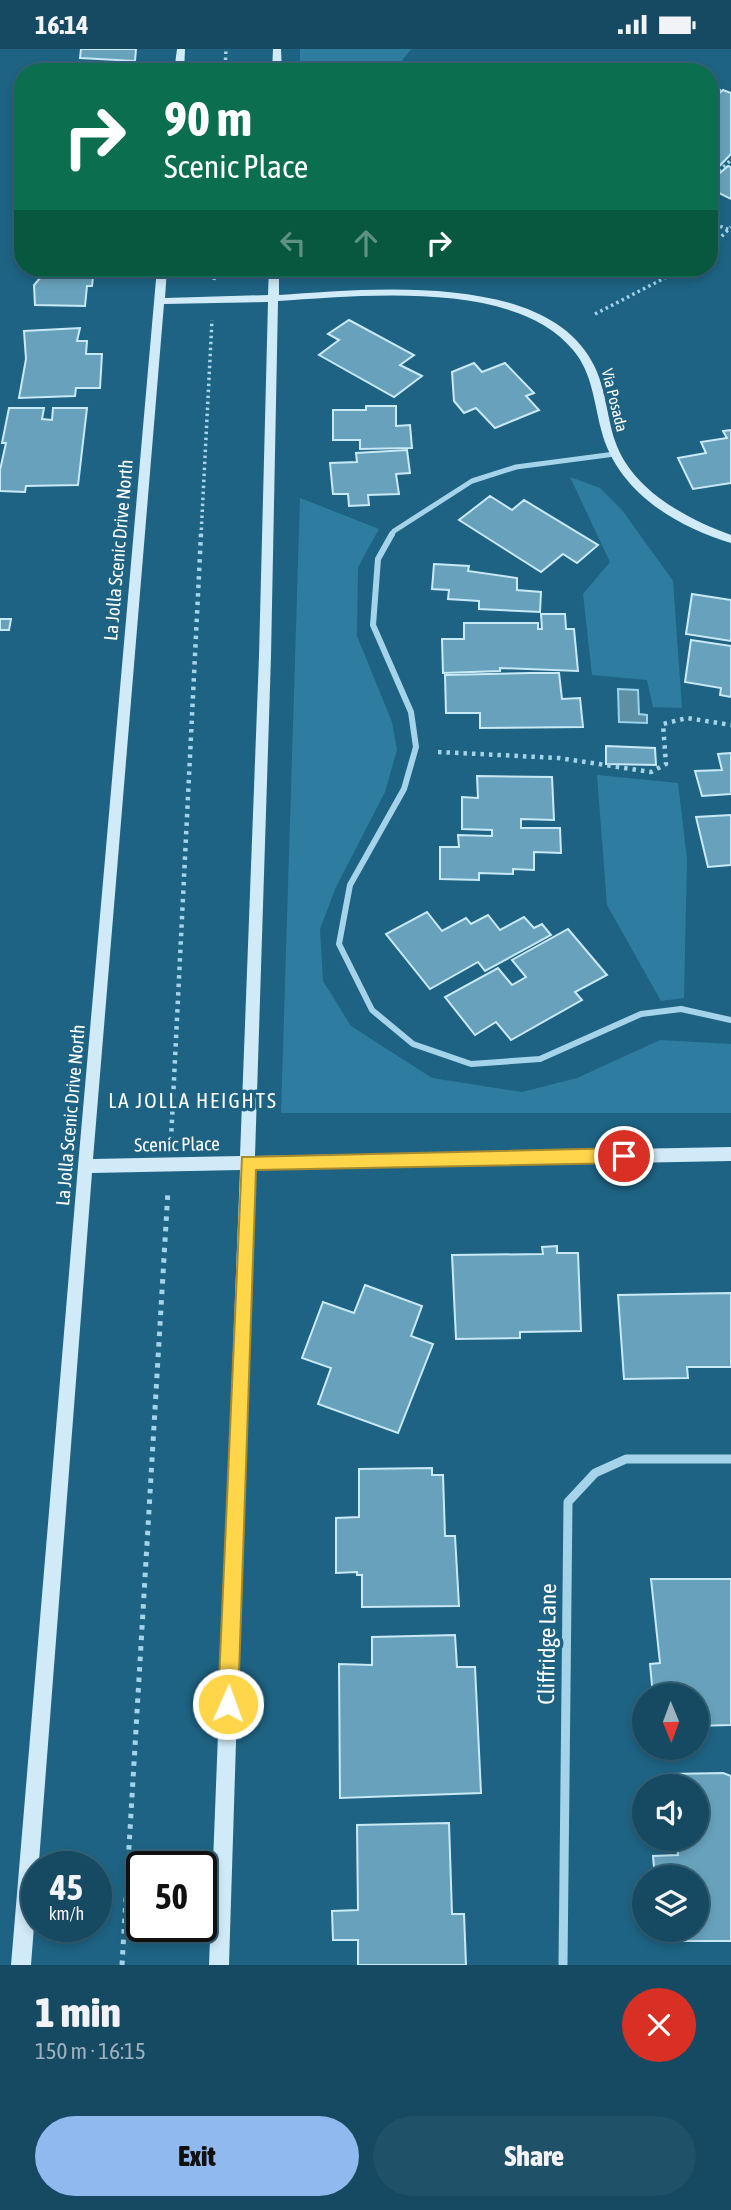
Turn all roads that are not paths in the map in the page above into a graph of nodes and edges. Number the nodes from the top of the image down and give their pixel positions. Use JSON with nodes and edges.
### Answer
{"nodes":[{"id":1,"x":161,"y":277,"type":"edge"},
{"id":2,"x":274,"y":277,"type":"edge"},
{"id":3,"x":273,"y":298,"type":"junction"},
{"id":4,"x":159,"y":301,"type":"junction"},
{"id":5,"x":615,"y":454,"type":"junction"},
{"id":6,"x":731,"y":539,"type":"edge"},
{"id":7,"x":731,"y":1020,"type":"edge"},
{"id":8,"x":731,"y":1154,"type":"edge"},
{"id":9,"x":248,"y":1162,"type":"junction"},
{"id":10,"x":85,"y":1165,"type":"junction"},
{"id":11,"x":731,"y":1459,"type":"edge"},
{"id":12,"x":21,"y":1965,"type":"edge"},
{"id":13,"x":219,"y":1965,"type":"edge"},
{"id":14,"x":563,"y":1965,"type":"edge"}],
"edges":[{"from":1,"to":4,"type":"main road","name":"La Jolla Scenic Drive North"},
{"from":2,"to":3,"type":"main road"},
{"from":3,"to":4,"type":"main road","name":"Via Posada"},
{"from":3,"to":5,"type":"main road","name":"Via Posada"},
{"from":3,"to":9,"type":"main road"},
{"from":4,"to":10,"type":"main road","name":"La Jolla Scenic Drive North"},
{"from":5,"to":6,"type":"main road","name":"Via Posada"},
{"from":5,"to":7,"type":"street"},
{"from":8,"to":9,"type":"main road","name":"Scenic Place"},
{"from":9,"to":10,"type":"main road","name":"Scenic Place"},
{"from":9,"to":13,"type":"main road"},
{"from":10,"to":12,"type":"main road","name":"La Jolla Scenic Drive North"},
{"from":11,"to":14,"type":"street","name":"Cliffridge Lane"}]}
